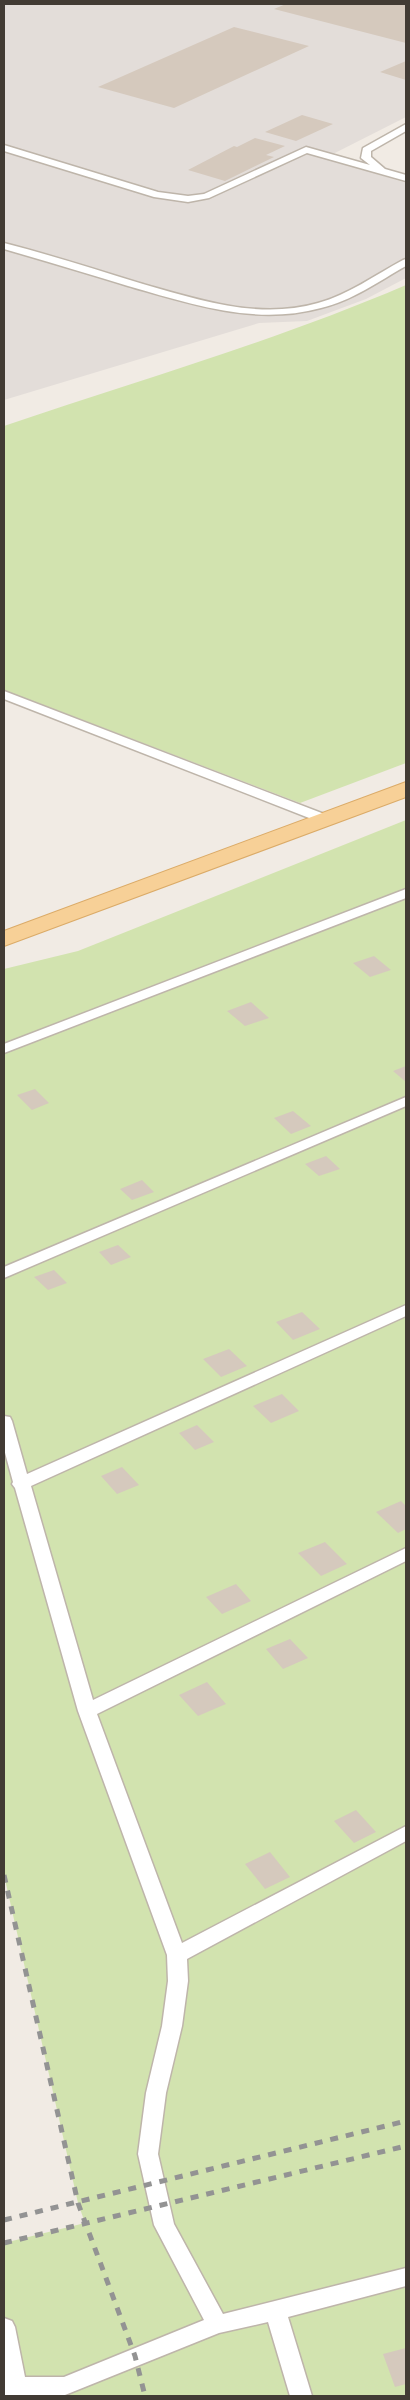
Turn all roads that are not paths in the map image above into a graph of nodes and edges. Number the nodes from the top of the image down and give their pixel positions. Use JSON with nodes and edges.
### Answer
{"nodes":[{"id":1,"x":406,"y":127,"type":"edge"},
{"id":2,"x":4,"y":148,"type":"edge"},
{"id":3,"x":386,"y":173,"type":"junction"},
{"id":4,"x":406,"y":178,"type":"edge"},
{"id":5,"x":4,"y":246,"type":"edge"},
{"id":6,"x":406,"y":262,"type":"edge"},
{"id":7,"x":4,"y":695,"type":"edge"},
{"id":8,"x":406,"y":789,"type":"edge"},
{"id":9,"x":327,"y":820,"type":"junction"},
{"id":10,"x":406,"y":893,"type":"edge"},
{"id":11,"x":4,"y":939,"type":"edge"},
{"id":12,"x":4,"y":1049,"type":"edge"},
{"id":13,"x":406,"y":1101,"type":"edge"},
{"id":14,"x":4,"y":1273,"type":"edge"},
{"id":15,"x":406,"y":1310,"type":"edge"},
{"id":16,"x":4,"y":1421,"type":"edge"},
{"id":17,"x":20,"y":1484,"type":"junction"},
{"id":18,"x":406,"y":1554,"type":"edge"},
{"id":19,"x":87,"y":1711,"type":"junction"},
{"id":20,"x":406,"y":1833,"type":"edge"},
{"id":21,"x":177,"y":1955,"type":"junction"},
{"id":22,"x":406,"y":2277,"type":"edge"},
{"id":23,"x":276,"y":2312,"type":"junction"},
{"id":24,"x":217,"y":2324,"type":"junction"},
{"id":25,"x":4,"y":2327,"type":"edge"},
{"id":26,"x":13,"y":2391,"type":"edge"},
{"id":27,"x":301,"y":2396,"type":"edge"}],
"edges":[{"from":1,"to":3,"type":"lane"},
{"from":2,"to":3,"type":"lane"},
{"from":3,"to":4,"type":"lane"},
{"from":5,"to":6,"type":"lane"},
{"from":7,"to":9,"type":"lane"},
{"from":8,"to":9,"type":"main road"},
{"from":9,"to":11,"type":"main road"},
{"from":10,"to":12,"type":"lane"},
{"from":13,"to":14,"type":"lane"},
{"from":15,"to":17,"type":"lane"},
{"from":16,"to":17,"type":"lane"},
{"from":17,"to":19,"type":"lane"},
{"from":18,"to":19,"type":"lane"},
{"from":19,"to":21,"type":"lane"},
{"from":20,"to":21,"type":"lane"},
{"from":21,"to":24,"type":"lane"},
{"from":22,"to":23,"type":"lane"},
{"from":23,"to":24,"type":"lane"},
{"from":23,"to":27,"type":"lane"},
{"from":24,"to":26,"type":"lane"},
{"from":25,"to":26,"type":"lane"}]}
